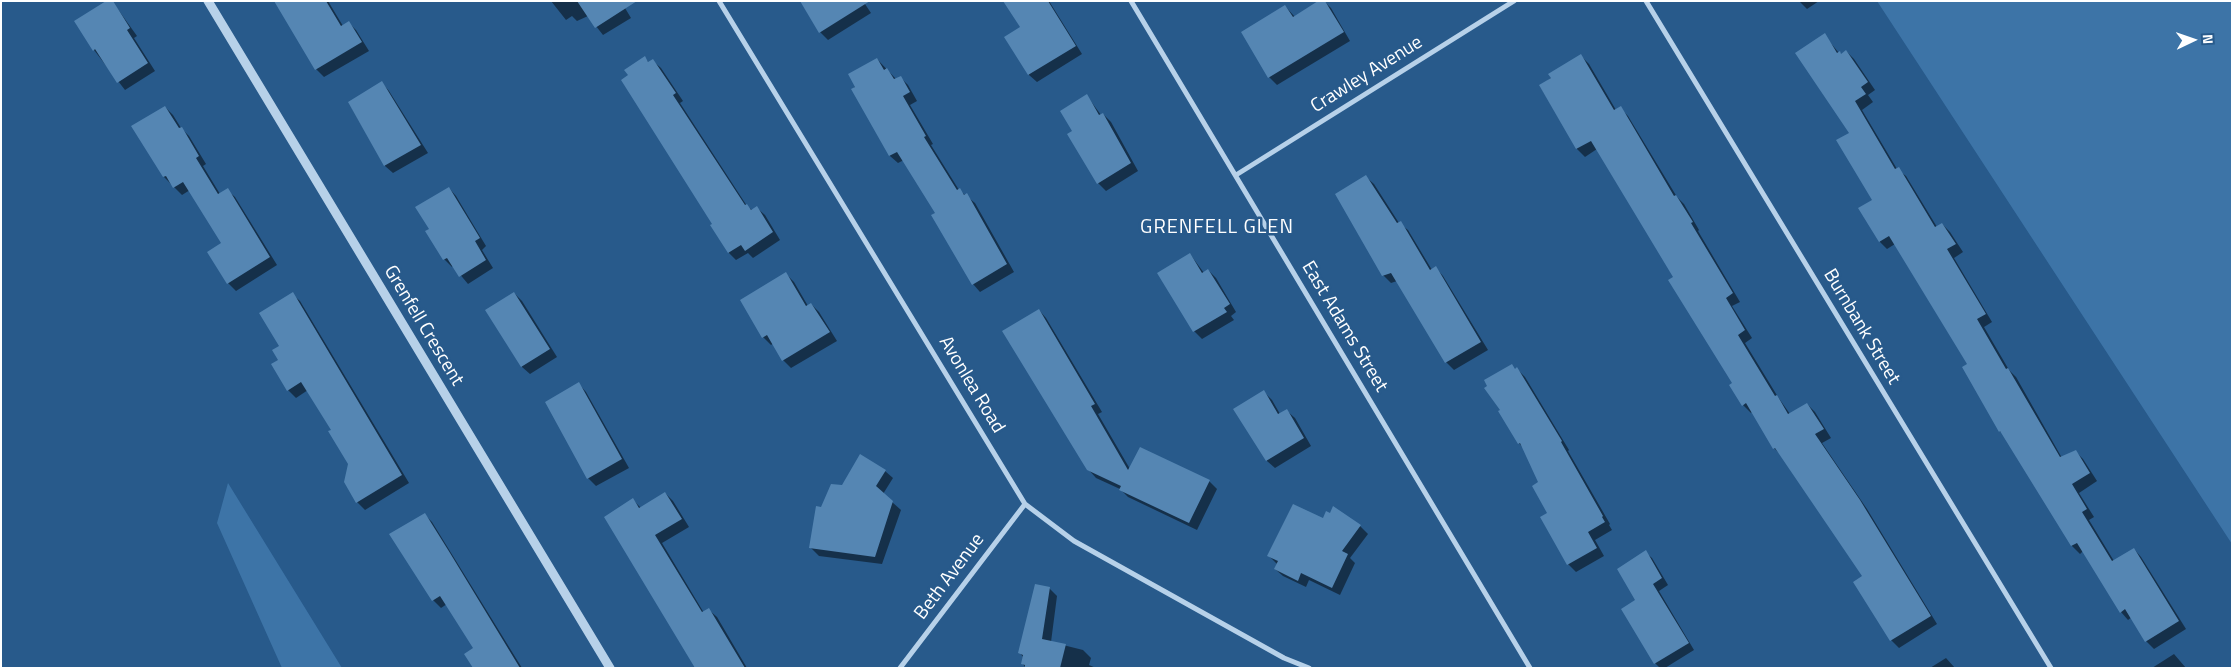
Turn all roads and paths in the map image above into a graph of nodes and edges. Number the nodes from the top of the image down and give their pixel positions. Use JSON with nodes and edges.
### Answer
{"nodes":[{"id":1,"x":208,"y":1,"type":"edge"},
{"id":2,"x":719,"y":1,"type":"edge"},
{"id":3,"x":1131,"y":1,"type":"edge"},
{"id":4,"x":1514,"y":1,"type":"edge"},
{"id":5,"x":1646,"y":1,"type":"edge"},
{"id":6,"x":1236,"y":175,"type":"junction"},
{"id":7,"x":1025,"y":504,"type":"junction"},
{"id":8,"x":610,"y":668,"type":"edge"},
{"id":9,"x":900,"y":668,"type":"edge"},
{"id":10,"x":1308,"y":668,"type":"edge"},
{"id":11,"x":1530,"y":668,"type":"edge"},
{"id":12,"x":2051,"y":668,"type":"edge"}],
"edges":[{"from":1,"to":8,"type":"street","name":"Grenfell Crescent"},
{"from":2,"to":7,"type":"street","name":"Avonlea Road"},
{"from":3,"to":6,"type":"street","name":"East Adams Street"},
{"from":4,"to":6,"type":"street","name":"Crawley Avenue"},
{"from":5,"to":12,"type":"street","name":"Burnbank Street"},
{"from":6,"to":11,"type":"street","name":"East Adams Street"},
{"from":7,"to":9,"type":"street","name":"Beth Avenue"},
{"from":7,"to":10,"type":"street","name":"Avonlea Road"}]}
